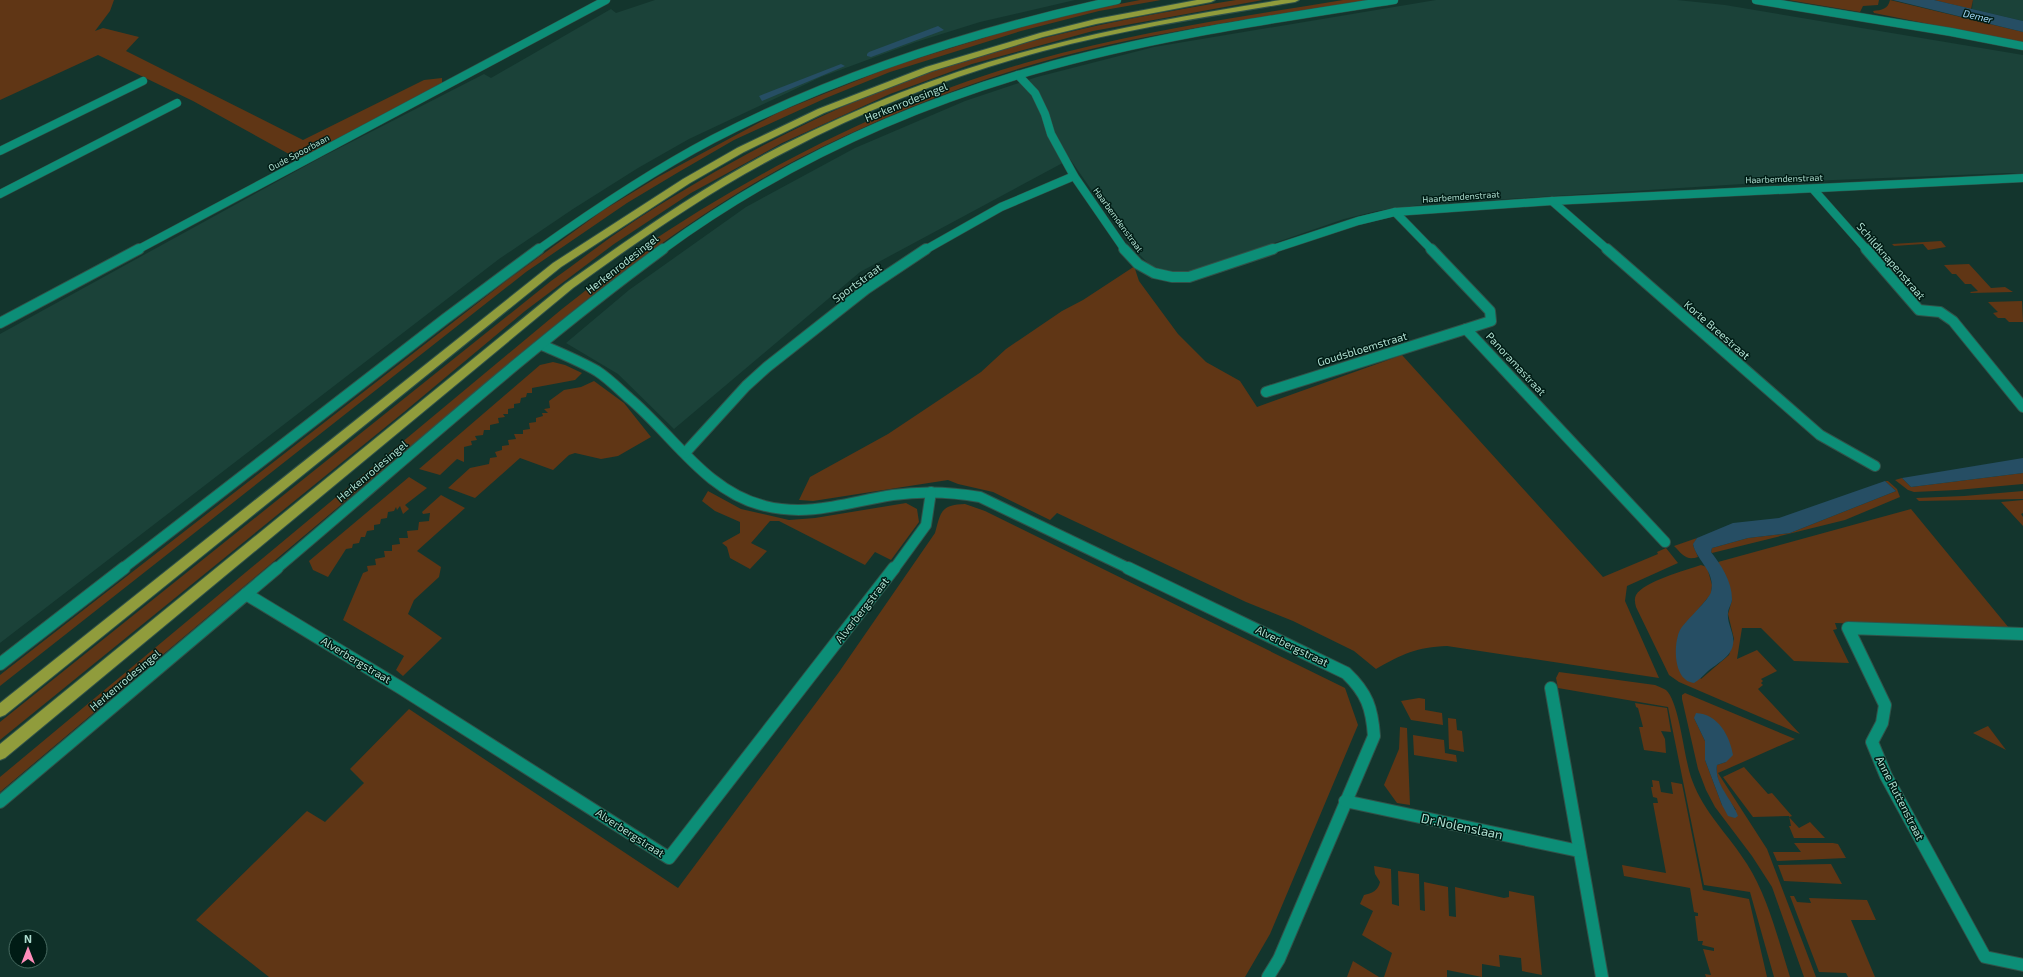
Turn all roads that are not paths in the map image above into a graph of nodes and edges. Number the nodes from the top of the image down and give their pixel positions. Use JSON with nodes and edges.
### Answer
{"nodes":[{"id":1,"x":606,"y":0,"type":"edge"},
{"id":2,"x":1117,"y":0,"type":"edge"},
{"id":3,"x":1211,"y":0,"type":"edge"},
{"id":4,"x":1295,"y":0,"type":"edge"},
{"id":5,"x":1394,"y":0,"type":"edge"},
{"id":6,"x":1756,"y":0,"type":"edge"},
{"id":7,"x":2023,"y":46,"type":"edge"},
{"id":8,"x":1018,"y":75,"type":"junction"},
{"id":9,"x":143,"y":81,"type":"dead end"},
{"id":10,"x":177,"y":103,"type":"dead end"},
{"id":11,"x":0,"y":151,"type":"edge"},
{"id":12,"x":1074,"y":176,"type":"junction"},
{"id":13,"x":2019,"y":178,"type":"edge"},
{"id":14,"x":2023,"y":185,"type":"edge"},
{"id":15,"x":1813,"y":188,"type":"junction"},
{"id":16,"x":0,"y":194,"type":"edge"},
{"id":17,"x":1552,"y":201,"type":"junction"},
{"id":18,"x":1395,"y":212,"type":"junction"},
{"id":19,"x":0,"y":323,"type":"edge"},
{"id":20,"x":1466,"y":329,"type":"junction"},
{"id":21,"x":542,"y":345,"type":"junction"},
{"id":22,"x":1266,"y":392,"type":"dead end"},
{"id":23,"x":2023,"y":407,"type":"edge"},
{"id":24,"x":685,"y":453,"type":"junction"},
{"id":25,"x":1875,"y":466,"type":"dead end"},
{"id":26,"x":930,"y":492,"type":"junction"},
{"id":27,"x":1665,"y":542,"type":"dead end"},
{"id":28,"x":246,"y":594,"type":"junction"},
{"id":29,"x":2023,"y":634,"type":"edge"},
{"id":30,"x":0,"y":664,"type":"edge"},
{"id":31,"x":1551,"y":688,"type":"dead end"},
{"id":32,"x":0,"y":710,"type":"edge"},
{"id":33,"x":0,"y":753,"type":"edge"},
{"id":34,"x":1345,"y":801,"type":"junction"},
{"id":35,"x":0,"y":802,"type":"edge"},
{"id":36,"x":1579,"y":851,"type":"junction"},
{"id":37,"x":2023,"y":965,"type":"edge"},
{"id":38,"x":1268,"y":977,"type":"edge"},
{"id":39,"x":1602,"y":977,"type":"edge"}],
"edges":[{"from":1,"to":19,"type":"street","name":"Oude Spoorbaan"},
{"from":2,"to":30,"type":"street"},
{"from":3,"to":32,"type":"highway","name":"Herkenrodesingel"},
{"from":4,"to":33,"type":"highway","name":"Herkenrodesingel"},
{"from":5,"to":8,"type":"street","name":"Herkenrodesingel"},
{"from":6,"to":7,"type":"street"},
{"from":8,"to":12,"type":"street","name":"Haarbemdenstraat"},
{"from":8,"to":21,"type":"street","name":"Herkenrodesingel"},
{"from":9,"to":11,"type":"street"},
{"from":10,"to":16,"type":"street"},
{"from":12,"to":18,"type":"street","name":"Haarbemdenstraat"},
{"from":12,"to":24,"type":"street","name":"Sportstraat"},
{"from":13,"to":14,"type":"street"},
{"from":13,"to":15,"type":"street","name":"Haarbemdenstraat"},
{"from":15,"to":17,"type":"street","name":"Haarbemdenstraat"},
{"from":15,"to":23,"type":"street","name":"Schildknapenstraat"},
{"from":17,"to":18,"type":"street","name":"Haarbemdenstraat"},
{"from":17,"to":25,"type":"street","name":"Korte Breestraat"},
{"from":18,"to":20,"type":"street","name":"Panoramastraat"},
{"from":20,"to":22,"type":"street","name":"Goudsbloemstraat"},
{"from":20,"to":27,"type":"street","name":"Panoramastraat"},
{"from":21,"to":24,"type":"street","name":"Alverbergstraat"},
{"from":21,"to":28,"type":"street","name":"Herkenrodesingel"},
{"from":24,"to":26,"type":"street","name":"Alverbergstraat"},
{"from":26,"to":28,"type":"street","name":"Alverbergstraat"},
{"from":26,"to":34,"type":"street","name":"Alverbergstraat"},
{"from":28,"to":35,"type":"street","name":"Herkenrodesingel"},
{"from":29,"to":37,"type":"street","name":"Anne Ruttenstraat"},
{"from":31,"to":36,"type":"street"},
{"from":34,"to":36,"type":"street","name":"Dr.Nolenslaan"},
{"from":34,"to":38,"type":"street","name":"Alverbergstraat"},
{"from":36,"to":39,"type":"street"}]}
